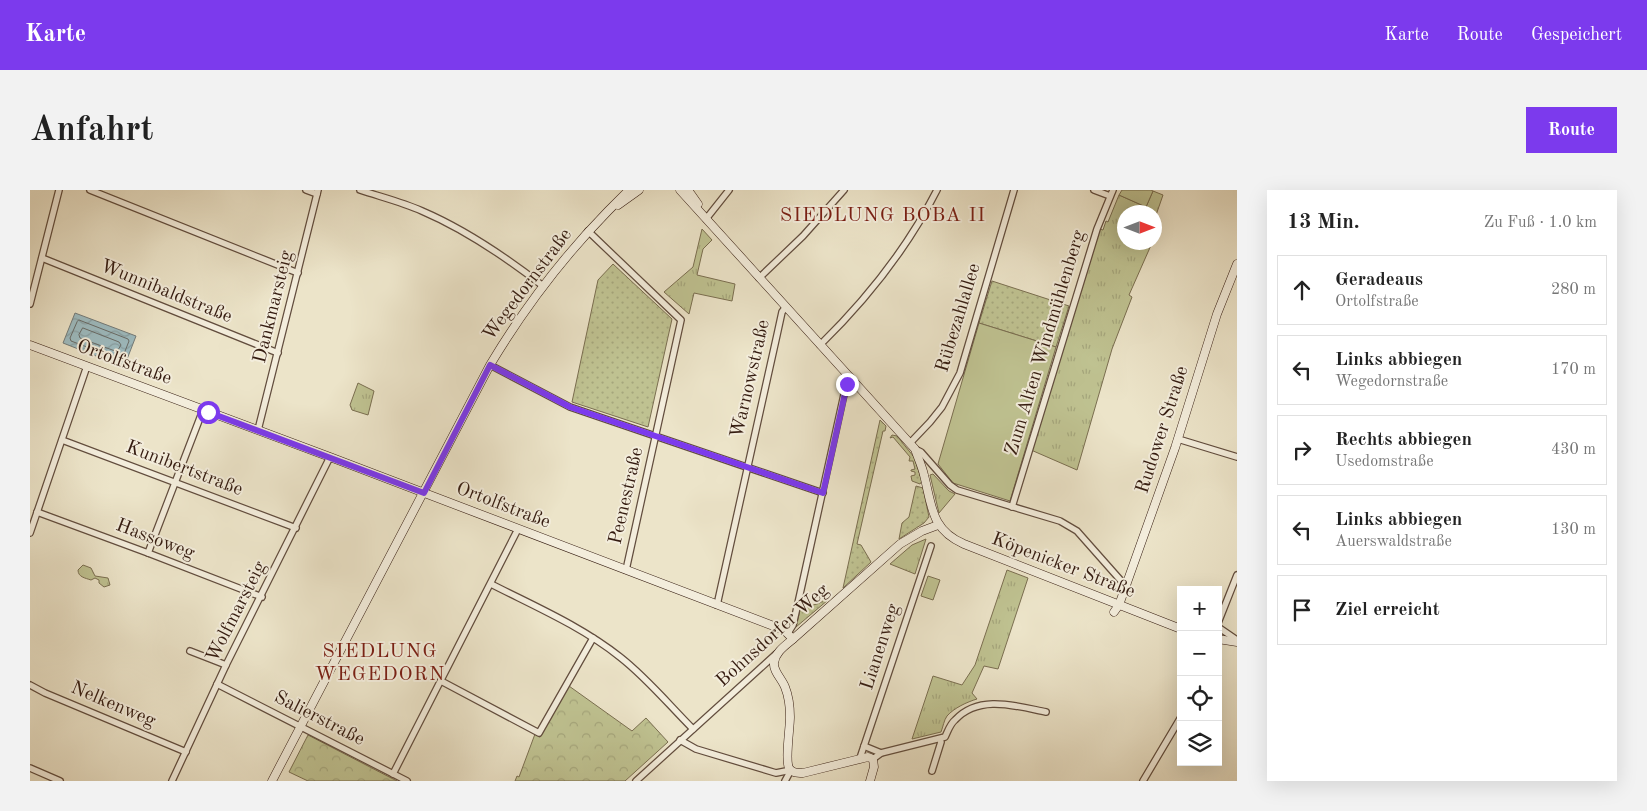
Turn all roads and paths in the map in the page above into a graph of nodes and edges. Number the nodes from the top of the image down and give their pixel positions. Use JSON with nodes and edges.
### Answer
{"nodes":[{"id":1,"x":59,"y":190,"type":"edge"},
{"id":2,"x":90,"y":190,"type":"edge"},
{"id":3,"x":306,"y":190,"type":"edge"},
{"id":4,"x":360,"y":190,"type":"edge"},
{"id":5,"x":630,"y":190,"type":"edge"},
{"id":6,"x":639,"y":190,"type":"edge"},
{"id":7,"x":680,"y":190,"type":"edge"},
{"id":8,"x":688,"y":190,"type":"edge"},
{"id":9,"x":728,"y":190,"type":"edge"},
{"id":10,"x":844,"y":190,"type":"edge"},
{"id":11,"x":937,"y":190,"type":"edge"},
{"id":12,"x":1014,"y":190,"type":"edge"},
{"id":13,"x":1094,"y":190,"type":"edge"},
{"id":14,"x":1112,"y":190,"type":"edge"},
{"id":15,"x":318,"y":192,"type":"edge"},
{"id":16,"x":1110,"y":196,"type":"junction"},
{"id":17,"x":608,"y":211,"type":"junction"},
{"id":18,"x":706,"y":218,"type":"junction"},
{"id":19,"x":588,"y":232,"type":"junction"},
{"id":20,"x":42,"y":258,"type":"junction"},
{"id":21,"x":1237,"y":264,"type":"edge"},
{"id":22,"x":298,"y":273,"type":"junction"},
{"id":23,"x":759,"y":278,"type":"junction"},
{"id":24,"x":543,"y":286,"type":"junction"},
{"id":25,"x":30,"y":304,"type":"edge"},
{"id":26,"x":786,"y":308,"type":"junction"},
{"id":27,"x":30,"y":345,"type":"edge"},
{"id":28,"x":820,"y":345,"type":"junction"},
{"id":29,"x":278,"y":353,"type":"junction"},
{"id":30,"x":490,"y":365,"type":"junction"},
{"id":31,"x":87,"y":366,"type":"junction"},
{"id":32,"x":852,"y":379,"type":"junction"},
{"id":33,"x":203,"y":410,"type":"junction"},
{"id":34,"x":258,"y":430,"type":"junction"},
{"id":35,"x":656,"y":436,"type":"junction"},
{"id":36,"x":1178,"y":439,"type":"junction"},
{"id":37,"x":62,"y":440,"type":"junction"},
{"id":38,"x":912,"y":446,"type":"junction"},
{"id":39,"x":330,"y":457,"type":"junction"},
{"id":40,"x":1237,"y":457,"type":"edge"},
{"id":41,"x":747,"y":466,"type":"junction"},
{"id":42,"x":935,"y":468,"type":"junction"},
{"id":43,"x":924,"y":472,"type":"junction"},
{"id":44,"x":175,"y":482,"type":"junction"},
{"id":45,"x":424,"y":493,"type":"junction"},
{"id":46,"x":823,"y":493,"type":"junction"},
{"id":47,"x":1012,"y":507,"type":"junction"},
{"id":48,"x":38,"y":512,"type":"junction"},
{"id":49,"x":938,"y":525,"type":"junction"},
{"id":50,"x":296,"y":528,"type":"junction"},
{"id":51,"x":518,"y":529,"type":"junction"},
{"id":52,"x":30,"y":534,"type":"edge"},
{"id":53,"x":931,"y":546,"type":"dead end"},
{"id":54,"x":148,"y":552,"type":"junction"},
{"id":55,"x":626,"y":570,"type":"junction"},
{"id":56,"x":1237,"y":575,"type":"edge"},
{"id":57,"x":491,"y":584,"type":"junction"},
{"id":58,"x":1127,"y":585,"type":"junction"},
{"id":59,"x":262,"y":596,"type":"junction"},
{"id":60,"x":717,"y":605,"type":"junction"},
{"id":61,"x":1117,"y":609,"type":"junction"},
{"id":62,"x":1222,"y":612,"type":"edge"},
{"id":63,"x":1177,"y":628,"type":"edge"},
{"id":64,"x":1222,"y":630,"type":"edge"},
{"id":65,"x":790,"y":636,"type":"junction"},
{"id":66,"x":593,"y":638,"type":"junction"},
{"id":67,"x":1222,"y":639,"type":"edge"},
{"id":68,"x":1237,"y":641,"type":"edge"},
{"id":69,"x":190,"y":651,"type":"dead end"},
{"id":70,"x":776,"y":654,"type":"junction"},
{"id":71,"x":226,"y":665,"type":"junction"},
{"id":72,"x":441,"y":681,"type":"junction"},
{"id":73,"x":217,"y":684,"type":"junction"},
{"id":74,"x":30,"y":685,"type":"edge"},
{"id":75,"x":1046,"y":712,"type":"dead end"},
{"id":76,"x":1179,"y":721,"type":"edge"},
{"id":77,"x":300,"y":726,"type":"junction"},
{"id":78,"x":693,"y":729,"type":"junction"},
{"id":79,"x":940,"y":739,"type":"junction"},
{"id":80,"x":680,"y":740,"type":"junction"},
{"id":81,"x":864,"y":746,"type":"junction"},
{"id":82,"x":186,"y":752,"type":"junction"},
{"id":83,"x":881,"y":753,"type":"junction"},
{"id":84,"x":860,"y":758,"type":"junction"},
{"id":85,"x":873,"y":759,"type":"junction"},
{"id":86,"x":30,"y":768,"type":"edge"},
{"id":87,"x":791,"y":770,"type":"junction"},
{"id":88,"x":932,"y":771,"type":"dead end"},
{"id":89,"x":393,"y":774,"type":"junction"},
{"id":90,"x":60,"y":781,"type":"edge"},
{"id":91,"x":172,"y":781,"type":"edge"},
{"id":92,"x":272,"y":781,"type":"edge"},
{"id":93,"x":407,"y":781,"type":"edge"},
{"id":94,"x":636,"y":781,"type":"edge"},
{"id":95,"x":785,"y":781,"type":"edge"},
{"id":96,"x":870,"y":781,"type":"edge"},
{"id":97,"x":1143,"y":781,"type":"edge"}],
"edges":[{"from":1,"to":20,"type":"street"},
{"from":2,"to":22,"type":"street"},
{"from":3,"to":15,"type":"street"},
{"from":4,"to":24,"type":"street"},
{"from":5,"to":17,"type":"street","name":"Wegedornstraße"},
{"from":6,"to":17,"type":"street","name":"Wegedornstraße"},
{"from":7,"to":18,"type":"street"},
{"from":8,"to":18,"type":"street"},
{"from":9,"to":18,"type":"street"},
{"from":10,"to":23,"type":"street"},
{"from":11,"to":28,"type":"street"},
{"from":12,"to":38,"type":"street","name":"Rübezahlallee"},
{"from":13,"to":16,"type":"street"},
{"from":14,"to":16,"type":"street","name":"Zum Alten Windmühlenberg"},
{"from":15,"to":22,"type":"street","name":"Dankmarsteig"},
{"from":16,"to":47,"type":"street","name":"Zum Alten Windmühlenberg"},
{"from":17,"to":19,"type":"street","name":"Wegedornstraße"},
{"from":18,"to":23,"type":"street"},
{"from":19,"to":24,"type":"street","name":"Wegedornstraße"},
{"from":19,"to":35,"type":"street","name":"Peenestraße"},
{"from":20,"to":25,"type":"street"},
{"from":20,"to":29,"type":"street","name":"Wunnibaldstraße"},
{"from":21,"to":36,"type":"street","name":"Rudower Straße"},
{"from":22,"to":29,"type":"street","name":"Dankmarsteig"},
{"from":23,"to":26,"type":"street"},
{"from":24,"to":30,"type":"street","name":"Wegedornstraße"},
{"from":26,"to":28,"type":"street"},
{"from":26,"to":41,"type":"street","name":"Warnowstraße"},
{"from":27,"to":31,"type":"street","name":"Ortolfstraße"},
{"from":28,"to":32,"type":"street"},
{"from":29,"to":34,"type":"street","name":"Dankmarsteig"},
{"from":30,"to":35,"type":"street"},
{"from":30,"to":45,"type":"street","name":"Wegedornstraße"},
{"from":31,"to":33,"type":"street","name":"Ortolfstraße"},
{"from":31,"to":37,"type":"street"},
{"from":32,"to":38,"type":"street"},
{"from":32,"to":46,"type":"street"},
{"from":33,"to":34,"type":"street","name":"Ortolfstraße"},
{"from":33,"to":44,"type":"street"},
{"from":34,"to":39,"type":"street","name":"Ortolfstraße"},
{"from":35,"to":41,"type":"street"},
{"from":35,"to":55,"type":"street","name":"Peenestraße"},
{"from":36,"to":40,"type":"street"},
{"from":36,"to":58,"type":"street","name":"Rudower Straße"},
{"from":37,"to":44,"type":"street","name":"Kunibertstraße"},
{"from":37,"to":48,"type":"street"},
{"from":38,"to":42,"type":"street"},
{"from":38,"to":43,"type":"street"},
{"from":39,"to":45,"type":"street","name":"Ortolfstraße"},
{"from":39,"to":50,"type":"street","name":"Wolfmarsteig"},
{"from":41,"to":46,"type":"street"},
{"from":41,"to":60,"type":"street","name":"Warnowstraße"},
{"from":42,"to":43,"type":"street"},
{"from":42,"to":47,"type":"street"},
{"from":43,"to":49,"type":"street"},
{"from":44,"to":50,"type":"street","name":"Kunibertstraße"},
{"from":44,"to":54,"type":"street"},
{"from":45,"to":51,"type":"street","name":"Ortolfstraße"},
{"from":45,"to":77,"type":"street","name":"Wegedornstraße"},
{"from":46,"to":65,"type":"street"},
{"from":47,"to":58,"type":"street"},
{"from":48,"to":52,"type":"street"},
{"from":48,"to":54,"type":"street","name":"Hassoweg"},
{"from":49,"to":61,"type":"street","name":"Köpenicker Straße"},
{"from":49,"to":65,"type":"street","name":"Bohnsdorfer Weg"},
{"from":50,"to":59,"type":"street","name":"Wolfmarsteig"},
{"from":51,"to":55,"type":"street","name":"Ortolfstraße"},
{"from":51,"to":57,"type":"street"},
{"from":53,"to":81,"type":"street","name":"Lianenweg"},
{"from":54,"to":59,"type":"street","name":"Hassoweg"},
{"from":55,"to":60,"type":"street","name":"Ortolfstraße"},
{"from":56,"to":62,"type":"street"},
{"from":57,"to":66,"type":"street"},
{"from":57,"to":72,"type":"street"},
{"from":58,"to":61,"type":"street","name":"Rudower Straße"},
{"from":59,"to":71,"type":"street","name":"Wolfmarsteig"},
{"from":60,"to":65,"type":"street","name":"Ortolfstraße"},
{"from":61,"to":63,"type":"street","name":"Köpenicker Straße"},
{"from":64,"to":68,"type":"street"},
{"from":65,"to":70,"type":"street","name":"Bohnsdorfer Weg"},
{"from":66,"to":72,"type":"street"},
{"from":66,"to":78,"type":"street"},
{"from":67,"to":68,"type":"street"},
{"from":69,"to":71,"type":"street"},
{"from":70,"to":78,"type":"street","name":"Bohnsdorfer Weg"},
{"from":70,"to":87,"type":"street"},
{"from":71,"to":73,"type":"street","name":"Wolfmarsteig"},
{"from":72,"to":89,"type":"street"},
{"from":73,"to":77,"type":"street","name":"Salierstraße"},
{"from":73,"to":82,"type":"street","name":"Wolfmarsteig"},
{"from":74,"to":82,"type":"street","name":"Nelkenweg"},
{"from":75,"to":79,"type":"street"},
{"from":76,"to":97,"type":"street"},
{"from":77,"to":89,"type":"street","name":"Salierstraße"},
{"from":77,"to":92,"type":"street","name":"Wegedornstraße"},
{"from":78,"to":80,"type":"street","name":"Bohnsdorfer Weg"},
{"from":79,"to":83,"type":"street"},
{"from":79,"to":88,"type":"street"},
{"from":80,"to":87,"type":"street"},
{"from":80,"to":94,"type":"street","name":"Bohnsdorfer Weg"},
{"from":81,"to":83,"type":"street"},
{"from":81,"to":84,"type":"street","name":"Lianenweg"},
{"from":82,"to":91,"type":"street","name":"Wolfmarsteig"},
{"from":83,"to":85,"type":"street"},
{"from":84,"to":85,"type":"street"},
{"from":84,"to":87,"type":"street"},
{"from":85,"to":96,"type":"street"},
{"from":86,"to":90,"type":"street"},
{"from":87,"to":95,"type":"street"},
{"from":89,"to":93,"type":"street","name":"Salierstraße"}]}
